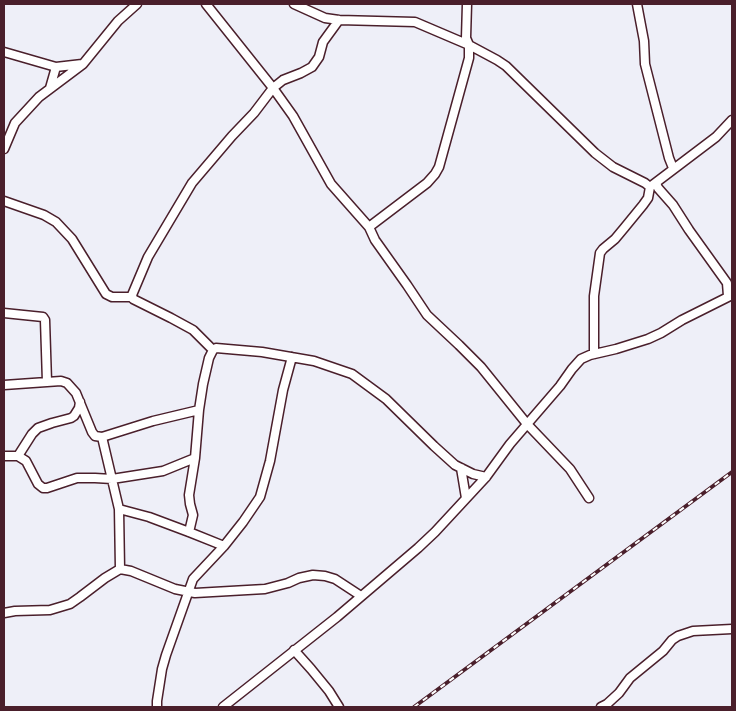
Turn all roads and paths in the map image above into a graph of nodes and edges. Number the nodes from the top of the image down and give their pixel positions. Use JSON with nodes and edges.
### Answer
{"nodes":[{"id":1,"x":137,"y":4,"type":"edge"},
{"id":2,"x":206,"y":4,"type":"edge"},
{"id":3,"x":294,"y":4,"type":"edge"},
{"id":4,"x":466,"y":4,"type":"edge"},
{"id":5,"x":637,"y":4,"type":"edge"},
{"id":6,"x":339,"y":20,"type":"junction"},
{"id":7,"x":469,"y":45,"type":"junction"},
{"id":8,"x":4,"y":52,"type":"edge"},
{"id":9,"x":83,"y":64,"type":"junction"},
{"id":10,"x":56,"y":67,"type":"junction"},
{"id":11,"x":50,"y":88,"type":"junction"},
{"id":12,"x":274,"y":88,"type":"junction"},
{"id":13,"x":732,"y":120,"type":"edge"},
{"id":14,"x":4,"y":149,"type":"edge"},
{"id":15,"x":673,"y":168,"type":"junction"},
{"id":16,"x":653,"y":185,"type":"junction"},
{"id":17,"x":4,"y":201,"type":"edge"},
{"id":18,"x":369,"y":227,"type":"junction"},
{"id":19,"x":730,"y":284,"type":"edge"},
{"id":20,"x":730,"y":295,"type":"edge"},
{"id":21,"x":132,"y":297,"type":"junction"},
{"id":22,"x":4,"y":313,"type":"edge"},
{"id":23,"x":213,"y":350,"type":"junction"},
{"id":24,"x":594,"y":354,"type":"junction"},
{"id":25,"x":292,"y":357,"type":"junction"},
{"id":26,"x":47,"y":382,"type":"junction"},
{"id":27,"x":4,"y":385,"type":"edge"},
{"id":28,"x":80,"y":402,"type":"junction"},
{"id":29,"x":199,"y":410,"type":"junction"},
{"id":30,"x":527,"y":424,"type":"junction"},
{"id":31,"x":102,"y":437,"type":"junction"},
{"id":32,"x":4,"y":456,"type":"edge"},
{"id":33,"x":18,"y":456,"type":"junction"},
{"id":34,"x":195,"y":458,"type":"junction"},
{"id":35,"x":461,"y":468,"type":"junction"},
{"id":36,"x":486,"y":477,"type":"junction"},
{"id":37,"x":112,"y":479,"type":"junction"},
{"id":38,"x":466,"y":498,"type":"junction"},
{"id":39,"x":589,"y":498,"type":"dead end"},
{"id":40,"x":119,"y":508,"type":"junction"},
{"id":41,"x":189,"y":532,"type":"junction"},
{"id":42,"x":224,"y":546,"type":"junction"},
{"id":43,"x":120,"y":569,"type":"junction"},
{"id":44,"x":188,"y":592,"type":"junction"},
{"id":45,"x":361,"y":596,"type":"junction"},
{"id":46,"x":4,"y":613,"type":"edge"},
{"id":47,"x":732,"y":629,"type":"edge"},
{"id":48,"x":294,"y":650,"type":"junction"},
{"id":49,"x":157,"y":707,"type":"edge"},
{"id":50,"x":223,"y":707,"type":"edge"},
{"id":51,"x":339,"y":707,"type":"edge"},
{"id":52,"x":601,"y":707,"type":"edge"}],
"edges":[{"from":1,"to":9,"type":"street"},
{"from":2,"to":12,"type":"street"},
{"from":3,"to":6,"type":"street"},
{"from":4,"to":7,"type":"street"},
{"from":5,"to":15,"type":"street"},
{"from":6,"to":7,"type":"street"},
{"from":6,"to":12,"type":"street"},
{"from":7,"to":16,"type":"street"},
{"from":7,"to":18,"type":"street"},
{"from":8,"to":10,"type":"street"},
{"from":9,"to":10,"type":"street"},
{"from":9,"to":11,"type":"street"},
{"from":10,"to":11,"type":"street"},
{"from":11,"to":14,"type":"street"},
{"from":12,"to":18,"type":"street"},
{"from":12,"to":21,"type":"street"},
{"from":13,"to":15,"type":"street"},
{"from":15,"to":16,"type":"street"},
{"from":16,"to":19,"type":"street"},
{"from":16,"to":24,"type":"street"},
{"from":17,"to":21,"type":"street"},
{"from":18,"to":30,"type":"street"},
{"from":19,"to":20,"type":"street"},
{"from":20,"to":24,"type":"street"},
{"from":21,"to":23,"type":"street"},
{"from":22,"to":26,"type":"street"},
{"from":23,"to":25,"type":"street"},
{"from":23,"to":29,"type":"street"},
{"from":24,"to":30,"type":"street"},
{"from":25,"to":35,"type":"street"},
{"from":25,"to":42,"type":"street"},
{"from":26,"to":27,"type":"street"},
{"from":26,"to":28,"type":"street"},
{"from":28,"to":31,"type":"street"},
{"from":28,"to":33,"type":"street"},
{"from":29,"to":31,"type":"street"},
{"from":29,"to":34,"type":"street"},
{"from":30,"to":36,"type":"street"},
{"from":30,"to":39,"type":"street"},
{"from":31,"to":37,"type":"street"},
{"from":32,"to":33,"type":"street"},
{"from":33,"to":37,"type":"street"},
{"from":34,"to":37,"type":"street"},
{"from":34,"to":41,"type":"street"},
{"from":35,"to":36,"type":"street"},
{"from":35,"to":38,"type":"street"},
{"from":36,"to":38,"type":"street"},
{"from":37,"to":40,"type":"street"},
{"from":38,"to":45,"type":"street"},
{"from":40,"to":41,"type":"street"},
{"from":40,"to":43,"type":"street"},
{"from":41,"to":42,"type":"street"},
{"from":42,"to":44,"type":"street"},
{"from":43,"to":44,"type":"street"},
{"from":43,"to":46,"type":"street"},
{"from":44,"to":45,"type":"street"},
{"from":44,"to":49,"type":"street"},
{"from":45,"to":48,"type":"street"},
{"from":47,"to":52,"type":"street"},
{"from":48,"to":50,"type":"street"},
{"from":48,"to":51,"type":"street"}]}
